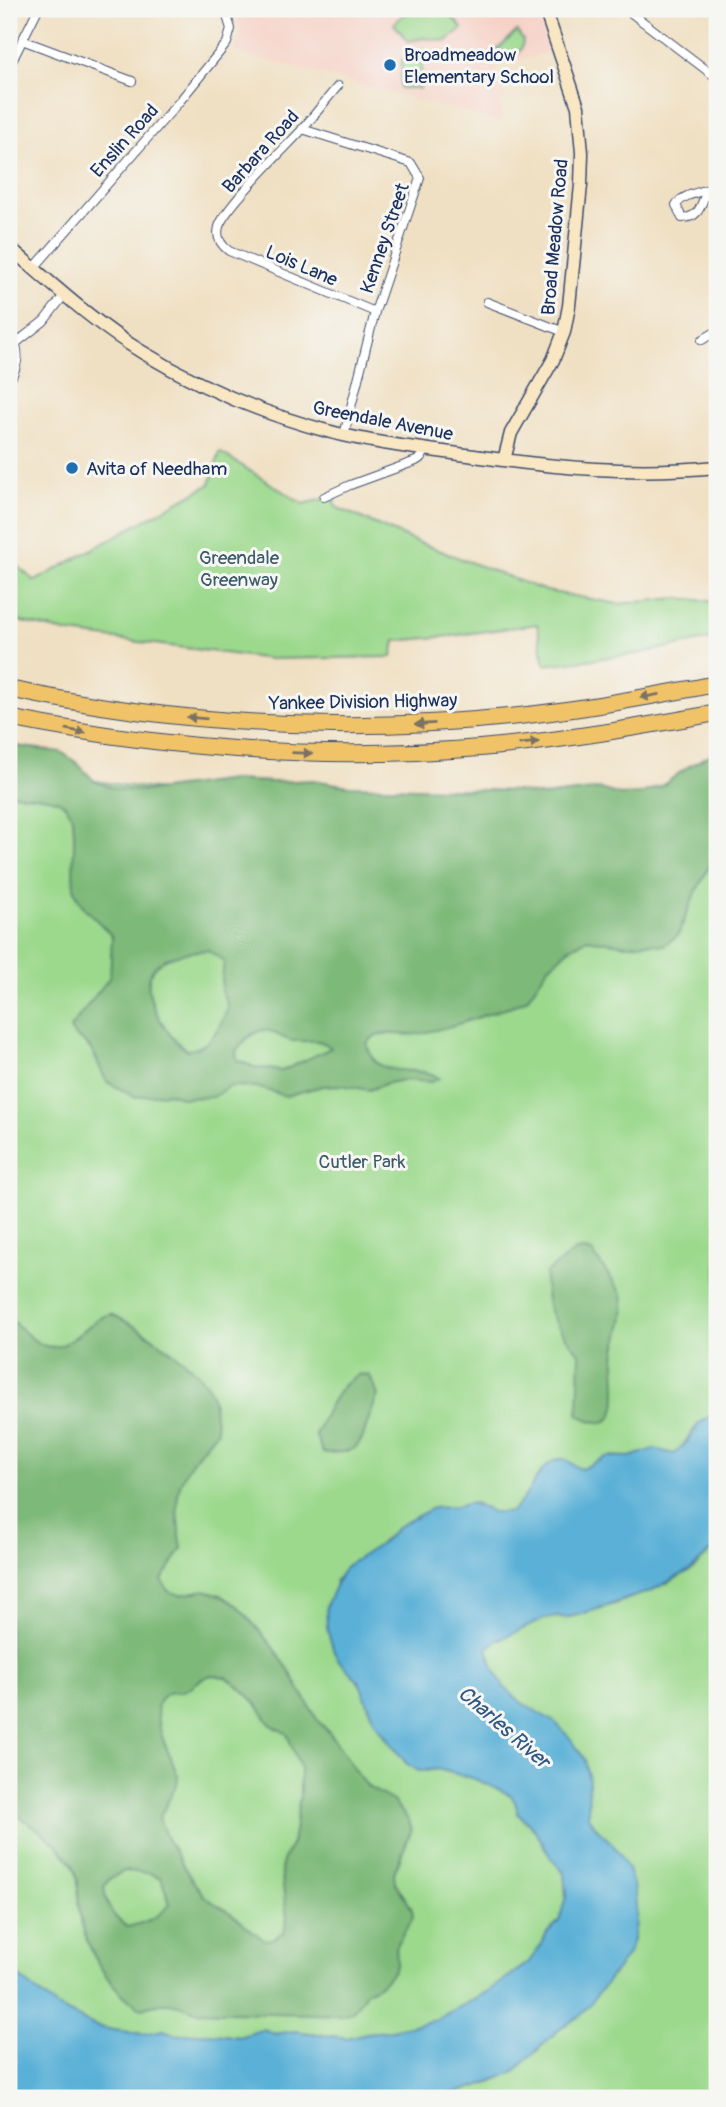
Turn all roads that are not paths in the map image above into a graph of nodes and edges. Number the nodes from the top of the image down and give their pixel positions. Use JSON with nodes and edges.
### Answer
{"nodes":[{"id":1,"x":38,"y":9,"type":"edge"},
{"id":2,"x":219,"y":9,"type":"edge"},
{"id":3,"x":545,"y":9,"type":"edge"},
{"id":4,"x":626,"y":9,"type":"edge"},
{"id":5,"x":22,"y":40,"type":"junction"},
{"id":6,"x":9,"y":67,"type":"edge"},
{"id":7,"x":717,"y":78,"type":"edge"},
{"id":8,"x":132,"y":81,"type":"dead end"},
{"id":9,"x":338,"y":86,"type":"dead end"},
{"id":10,"x":302,"y":129,"type":"junction"},
{"id":11,"x":717,"y":185,"type":"edge"},
{"id":12,"x":706,"y":192,"type":"dead end"},
{"id":13,"x":220,"y":242,"type":"joint"},
{"id":14,"x":9,"y":249,"type":"edge"},
{"id":15,"x":34,"y":268,"type":"junction"},
{"id":16,"x":65,"y":294,"type":"junction"},
{"id":17,"x":487,"y":302,"type":"dead end"},
{"id":18,"x":375,"y":312,"type":"junction"},
{"id":19,"x":717,"y":331,"type":"edge"},
{"id":20,"x":564,"y":332,"type":"junction"},
{"id":21,"x":9,"y":333,"type":"edge"},
{"id":22,"x":702,"y":340,"type":"dead end"},
{"id":23,"x":16,"y":343,"type":"junction"},
{"id":24,"x":9,"y":382,"type":"edge"},
{"id":25,"x":344,"y":435,"type":"junction"},
{"id":26,"x":426,"y":449,"type":"junction"},
{"id":27,"x":504,"y":460,"type":"junction"},
{"id":28,"x":717,"y":467,"type":"edge"},
{"id":29,"x":324,"y":497,"type":"dead end"},
{"id":30,"x":717,"y":684,"type":"edge"},
{"id":31,"x":9,"y":689,"type":"edge"},
{"id":32,"x":717,"y":713,"type":"edge"},
{"id":33,"x":9,"y":718,"type":"edge"}],
"edges":[{"from":1,"to":5,"type":"street"},
{"from":2,"to":15,"type":"street","name":"Enslin Road"},
{"from":3,"to":20,"type":"main road","name":"Broad Meadow Road"},
{"from":4,"to":7,"type":"street"},
{"from":5,"to":6,"type":"street"},
{"from":5,"to":8,"type":"street"},
{"from":9,"to":10,"type":"street","name":"Barbara Road"},
{"from":10,"to":13,"type":"street","name":"Barbara Road"},
{"from":10,"to":18,"type":"street","name":"Kenney Street"},
{"from":11,"to":12,"type":"street"},
{"from":13,"to":18,"type":"street","name":"Lois Lane"},
{"from":14,"to":15,"type":"main road","name":"Greendale Avenue"},
{"from":15,"to":16,"type":"main road","name":"Greendale Avenue"},
{"from":16,"to":23,"type":"street"},
{"from":16,"to":25,"type":"main road","name":"Greendale Avenue"},
{"from":17,"to":20,"type":"street"},
{"from":18,"to":25,"type":"street","name":"Kenney Street"},
{"from":19,"to":22,"type":"street"},
{"from":20,"to":27,"type":"main road","name":"Broad Meadow Road"},
{"from":21,"to":23,"type":"street"},
{"from":23,"to":24,"type":"street"},
{"from":25,"to":26,"type":"main road","name":"Greendale Avenue"},
{"from":26,"to":27,"type":"main road","name":"Greendale Avenue"},
{"from":26,"to":29,"type":"street"},
{"from":27,"to":28,"type":"main road","name":"Greendale Avenue"},
{"from":30,"to":31,"type":"highway","name":"Yankee Division Highway","one_way":true},
{"from":33,"to":32,"type":"highway","one_way":true}]}
